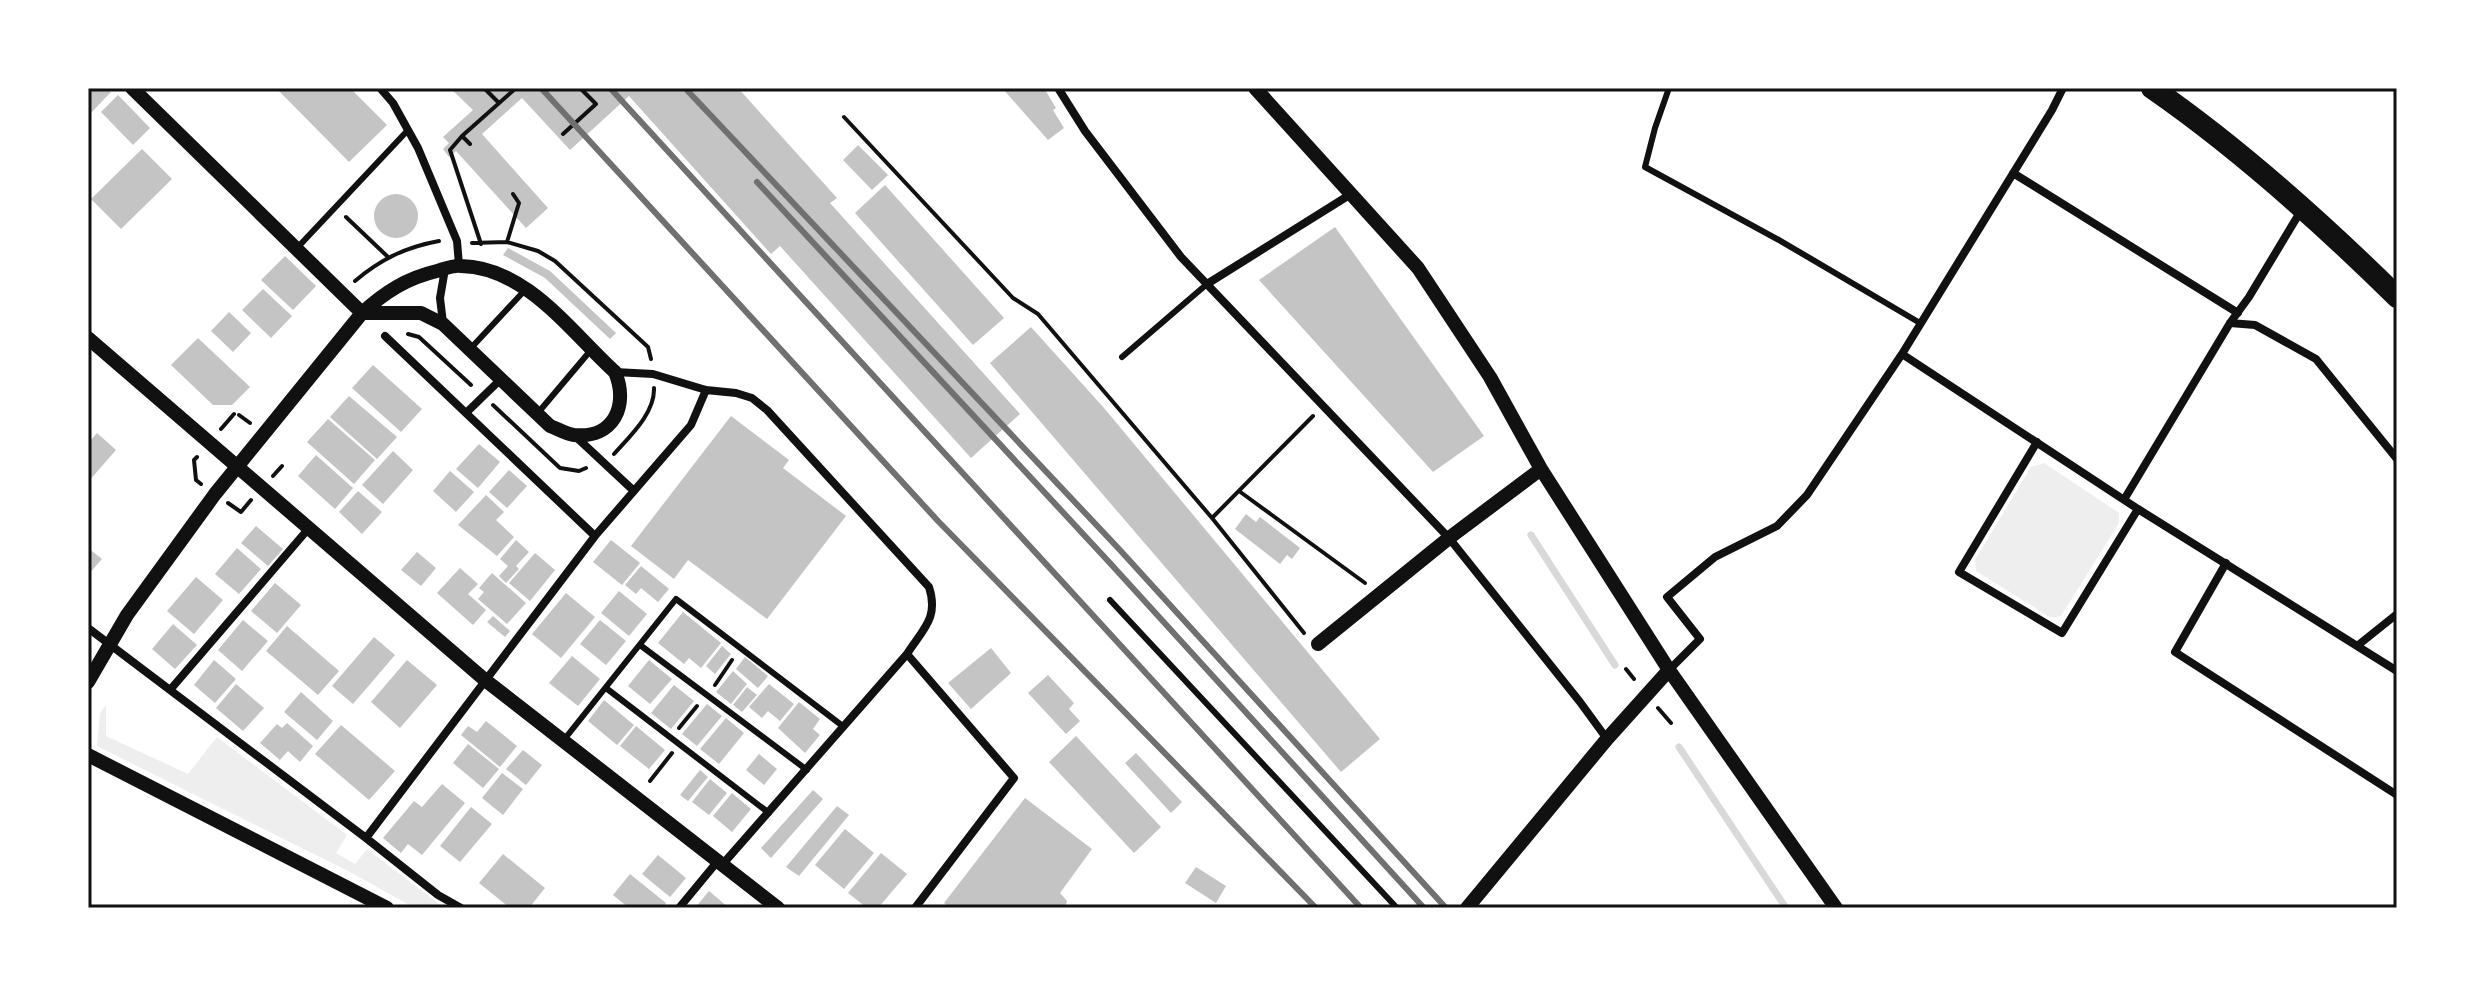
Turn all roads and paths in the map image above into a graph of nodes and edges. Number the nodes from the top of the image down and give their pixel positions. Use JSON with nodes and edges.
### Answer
{"nodes":[{"id":1,"x":132,"y":88,"type":"edge"},
{"id":2,"x":380,"y":88,"type":"edge"},
{"id":3,"x":484,"y":88,"type":"edge"},
{"id":4,"x":516,"y":88,"type":"edge"},
{"id":5,"x":580,"y":88,"type":"edge"},
{"id":6,"x":1058,"y":88,"type":"edge"},
{"id":7,"x":1255,"y":88,"type":"edge"},
{"id":8,"x":1669,"y":88,"type":"edge"},
{"id":9,"x":2063,"y":88,"type":"edge"},
{"id":10,"x":2152,"y":88,"type":"edge"},
{"id":11,"x":499,"y":103,"type":"junction"},
{"id":12,"x":844,"y":117,"type":"dead end"},
{"id":13,"x":409,"y":130,"type":"junction"},
{"id":14,"x":563,"y":134,"type":"dead end"},
{"id":15,"x":462,"y":136,"type":"junction"},
{"id":16,"x":470,"y":144,"type":"dead end"},
{"id":17,"x":2013,"y":173,"type":"junction"},
{"id":18,"x":1352,"y":193,"type":"junction"},
{"id":19,"x":513,"y":194,"type":"dead end"},
{"id":20,"x":336,"y":208,"type":"junction"},
{"id":21,"x":2303,"y":209,"type":"junction"},
{"id":22,"x":457,"y":241,"type":"junction"},
{"id":23,"x":507,"y":242,"type":"junction"},
{"id":24,"x":481,"y":244,"type":"junction"},
{"id":25,"x":296,"y":250,"type":"junction"},
{"id":26,"x":388,"y":257,"type":"junction"},
{"id":27,"x":452,"y":267,"type":"junction"},
{"id":28,"x":1207,"y":284,"type":"junction"},
{"id":29,"x":526,"y":289,"type":"junction"},
{"id":30,"x":343,"y":295,"type":"junction"},
{"id":31,"x":2397,"y":297,"type":"edge"},
{"id":32,"x":362,"y":313,"type":"junction"},
{"id":33,"x":2238,"y":313,"type":"junction"},
{"id":34,"x":1920,"y":323,"type":"junction"},
{"id":35,"x":2230,"y":323,"type":"junction"},
{"id":36,"x":443,"y":324,"type":"junction"},
{"id":37,"x":385,"y":336,"type":"joint"},
{"id":38,"x":88,"y":338,"type":"edge"},
{"id":39,"x":470,"y":349,"type":"junction"},
{"id":40,"x":591,"y":350,"type":"junction"},
{"id":41,"x":1902,"y":354,"type":"junction"},
{"id":42,"x":1122,"y":357,"type":"dead end"},
{"id":43,"x":615,"y":372,"type":"junction"},
{"id":44,"x":653,"y":374,"type":"junction"},
{"id":45,"x":501,"y":379,"type":"junction"},
{"id":46,"x":706,"y":390,"type":"junction"},
{"id":47,"x":483,"y":396,"type":"junction"},
{"id":48,"x":1323,"y":406,"type":"junction"},
{"id":49,"x":466,"y":413,"type":"junction"},
{"id":50,"x":537,"y":414,"type":"junction"},
{"id":51,"x":573,"y":435,"type":"junction"},
{"id":52,"x":2037,"y":442,"type":"junction"},
{"id":53,"x":2397,"y":459,"type":"edge"},
{"id":54,"x":606,"y":463,"type":"junction"},
{"id":55,"x":237,"y":466,"type":"junction"},
{"id":56,"x":1541,"y":469,"type":"junction"},
{"id":57,"x":634,"y":491,"type":"junction"},
{"id":58,"x":1239,"y":491,"type":"junction"},
{"id":59,"x":2125,"y":498,"type":"junction"},
{"id":60,"x":2138,"y":509,"type":"junction"},
{"id":61,"x":1212,"y":518,"type":"junction"},
{"id":62,"x":309,"y":528,"type":"junction"},
{"id":63,"x":595,"y":536,"type":"junction"},
{"id":64,"x":1449,"y":538,"type":"junction"},
{"id":65,"x":2226,"y":563,"type":"junction"},
{"id":66,"x":1365,"y":583,"type":"dead end"},
{"id":67,"x":1110,"y":600,"type":"dead end"},
{"id":68,"x":2397,"y":614,"type":"edge"},
{"id":69,"x":88,"y":628,"type":"edge"},
{"id":70,"x":109,"y":643,"type":"junction"},
{"id":71,"x":640,"y":645,"type":"junction"},
{"id":72,"x":2357,"y":646,"type":"junction"},
{"id":73,"x":1313,"y":648,"type":"joint"},
{"id":74,"x":907,"y":654,"type":"junction"},
{"id":75,"x":1669,"y":670,"type":"junction"},
{"id":76,"x":2397,"y":671,"type":"edge"},
{"id":77,"x":485,"y":680,"type":"junction"},
{"id":78,"x":88,"y":682,"type":"edge"},
{"id":79,"x":606,"y":688,"type":"junction"},
{"id":80,"x":170,"y":690,"type":"junction"},
{"id":81,"x":844,"y":727,"type":"junction"},
{"id":82,"x":1607,"y":739,"type":"junction"},
{"id":83,"x":562,"y":743,"type":"junction"},
{"id":84,"x":679,"y":745,"type":"junction"},
{"id":85,"x":88,"y":755,"type":"edge"},
{"id":86,"x":807,"y":770,"type":"junction"},
{"id":87,"x":650,"y":781,"type":"dead end"},
{"id":88,"x":2397,"y":795,"type":"edge"},
{"id":89,"x":769,"y":813,"type":"junction"},
{"id":90,"x":366,"y":838,"type":"junction"},
{"id":91,"x":719,"y":864,"type":"junction"},
{"id":92,"x":387,"y":908,"type":"edge"},
{"id":93,"x":461,"y":908,"type":"edge"},
{"id":94,"x":679,"y":908,"type":"edge"},
{"id":95,"x":778,"y":908,"type":"edge"},
{"id":96,"x":915,"y":908,"type":"edge"},
{"id":97,"x":1397,"y":908,"type":"edge"},
{"id":98,"x":1467,"y":908,"type":"edge"},
{"id":99,"x":1836,"y":908,"type":"edge"}],
"edges":[{"from":1,"to":25,"type":"street"},
{"from":2,"to":13,"type":"street"},
{"from":3,"to":11,"type":"path"},
{"from":4,"to":11,"type":"path"},
{"from":5,"to":14,"type":"path"},
{"from":6,"to":28,"type":"street"},
{"from":7,"to":18,"type":"street"},
{"from":8,"to":34,"type":"lane"},
{"from":9,"to":17,"type":"street"},
{"from":10,"to":21,"type":"highway"},
{"from":11,"to":15,"type":"path"},
{"from":12,"to":61,"type":"path"},
{"from":13,"to":20,"type":"lane"},
{"from":13,"to":22,"type":"street"},
{"from":15,"to":16,"type":"path"},
{"from":15,"to":24,"type":"path"},
{"from":17,"to":33,"type":"street"},
{"from":17,"to":34,"type":"street"},
{"from":18,"to":28,"type":"street"},
{"from":18,"to":56,"type":"street"},
{"from":19,"to":23,"type":"path"},
{"from":20,"to":25,"type":"lane"},
{"from":20,"to":26,"type":"path"},
{"from":21,"to":31,"type":"highway"},
{"from":21,"to":33,"type":"street"},
{"from":22,"to":24,"type":"path"},
{"from":22,"to":26,"type":"path"},
{"from":22,"to":27,"type":"street"},
{"from":23,"to":24,"type":"path"},
{"from":23,"to":44,"type":"path"},
{"from":25,"to":30,"type":"street"},
{"from":26,"to":30,"type":"path"},
{"from":27,"to":29,"type":"street"},
{"from":27,"to":32,"type":"street"},
{"from":27,"to":36,"type":"street"},
{"from":28,"to":42,"type":"lane"},
{"from":28,"to":48,"type":"street"},
{"from":29,"to":39,"type":"lane"},
{"from":29,"to":40,"type":"street"},
{"from":30,"to":32,"type":"street"},
{"from":32,"to":36,"type":"street"},
{"from":32,"to":55,"type":"street"},
{"from":33,"to":35,"type":"street"},
{"from":34,"to":41,"type":"street"},
{"from":35,"to":53,"type":"street"},
{"from":35,"to":59,"type":"street"},
{"from":36,"to":39,"type":"street"},
{"from":37,"to":47,"type":"path"},
{"from":37,"to":49,"type":"street"},
{"from":38,"to":55,"type":"street"},
{"from":39,"to":45,"type":"street"},
{"from":40,"to":43,"type":"street"},
{"from":40,"to":50,"type":"lane"},
{"from":41,"to":52,"type":"street"},
{"from":41,"to":75,"type":"street"},
{"from":43,"to":44,"type":"street"},
{"from":43,"to":51,"type":"street"},
{"from":44,"to":46,"type":"street"},
{"from":44,"to":54,"type":"path"},
{"from":45,"to":47,"type":"street"},
{"from":45,"to":50,"type":"street"},
{"from":46,"to":57,"type":"street"},
{"from":46,"to":74,"type":"street"},
{"from":47,"to":49,"type":"street"},
{"from":47,"to":54,"type":"path"},
{"from":48,"to":58,"type":"path"},
{"from":48,"to":64,"type":"street"},
{"from":49,"to":63,"type":"street"},
{"from":50,"to":51,"type":"street"},
{"from":51,"to":54,"type":"street"},
{"from":52,"to":59,"type":"street"},
{"from":52,"to":60,"type":"street"},
{"from":54,"to":57,"type":"street"},
{"from":55,"to":62,"type":"street"},
{"from":55,"to":70,"type":"street"},
{"from":56,"to":64,"type":"street"},
{"from":56,"to":75,"type":"street"},
{"from":57,"to":63,"type":"street"},
{"from":58,"to":61,"type":"path"},
{"from":58,"to":66,"type":"path"},
{"from":59,"to":60,"type":"street"},
{"from":60,"to":65,"type":"street"},
{"from":61,"to":73,"type":"path"},
{"from":62,"to":77,"type":"street"},
{"from":62,"to":80,"type":"street"},
{"from":63,"to":77,"type":"street"},
{"from":64,"to":73,"type":"street"},
{"from":64,"to":82,"type":"street"},
{"from":65,"to":72,"type":"street"},
{"from":65,"to":88,"type":"street"},
{"from":67,"to":97,"type":"lane"},
{"from":68,"to":72,"type":"street"},
{"from":69,"to":70,"type":"street"},
{"from":70,"to":78,"type":"street"},
{"from":70,"to":80,"type":"street"},
{"from":71,"to":79,"type":"lane"},
{"from":71,"to":81,"type":"lane"},
{"from":71,"to":86,"type":"lane"},
{"from":72,"to":76,"type":"street"},
{"from":74,"to":81,"type":"street"},
{"from":74,"to":96,"type":"street"},
{"from":75,"to":82,"type":"street"},
{"from":75,"to":99,"type":"street"},
{"from":77,"to":83,"type":"street"},
{"from":77,"to":90,"type":"street"},
{"from":79,"to":83,"type":"lane"},
{"from":79,"to":84,"type":"lane"},
{"from":80,"to":90,"type":"street"},
{"from":81,"to":86,"type":"street"},
{"from":82,"to":98,"type":"street"},
{"from":83,"to":91,"type":"street"},
{"from":84,"to":87,"type":"path"},
{"from":84,"to":89,"type":"lane"},
{"from":85,"to":92,"type":"street"},
{"from":86,"to":89,"type":"street"},
{"from":89,"to":91,"type":"street"},
{"from":90,"to":93,"type":"street"},
{"from":91,"to":94,"type":"street"},
{"from":91,"to":95,"type":"street"}]}
